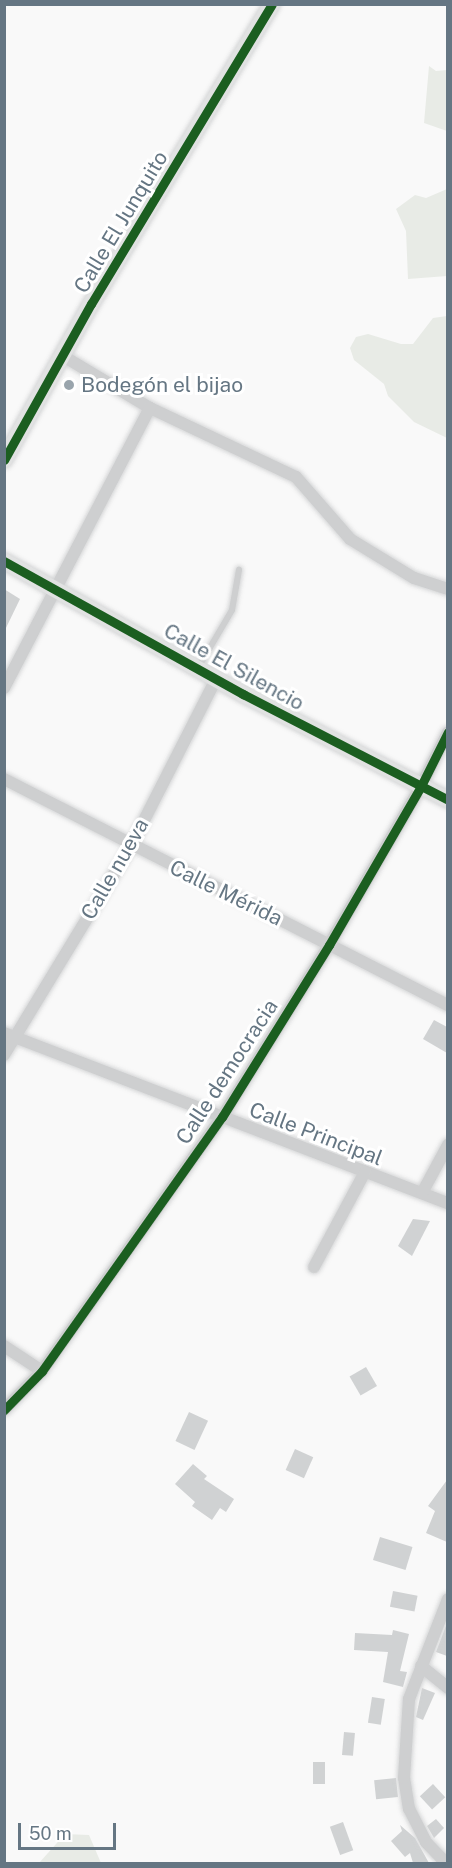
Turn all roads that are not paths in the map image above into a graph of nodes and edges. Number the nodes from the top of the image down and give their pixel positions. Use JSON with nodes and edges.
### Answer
{"nodes":[{"id":1,"x":272,"y":4,"type":"edge"},
{"id":2,"x":63,"y":356,"type":"junction"},
{"id":3,"x":150,"y":408,"type":"junction"},
{"id":4,"x":4,"y":460,"type":"edge"},
{"id":5,"x":4,"y":561,"type":"edge"},
{"id":6,"x":239,"y":570,"type":"dead end"},
{"id":7,"x":56,"y":589,"type":"junction"},
{"id":8,"x":447,"y":589,"type":"edge"},
{"id":9,"x":198,"y":668,"type":"junction"},
{"id":10,"x":216,"y":679,"type":"junction"},
{"id":11,"x":4,"y":688,"type":"edge"},
{"id":12,"x":447,"y":732,"type":"edge"},
{"id":13,"x":4,"y":779,"type":"edge"},
{"id":14,"x":421,"y":786,"type":"junction"},
{"id":15,"x":447,"y":800,"type":"edge"},
{"id":16,"x":131,"y":846,"type":"junction"},
{"id":17,"x":329,"y":945,"type":"junction"},
{"id":18,"x":447,"y":1005,"type":"edge"},
{"id":19,"x":9,"y":1036,"type":"edge"},
{"id":20,"x":4,"y":1055,"type":"edge"},
{"id":21,"x":222,"y":1117,"type":"junction"},
{"id":22,"x":447,"y":1145,"type":"edge"},
{"id":23,"x":365,"y":1172,"type":"junction"},
{"id":24,"x":422,"y":1193,"type":"junction"},
{"id":25,"x":447,"y":1203,"type":"edge"},
{"id":26,"x":314,"y":1267,"type":"dead end"},
{"id":27,"x":4,"y":1346,"type":"edge"},
{"id":28,"x":42,"y":1371,"type":"junction"},
{"id":29,"x":4,"y":1410,"type":"edge"},
{"id":30,"x":447,"y":1599,"type":"edge"},
{"id":31,"x":421,"y":1666,"type":"junction"},
{"id":32,"x":447,"y":1688,"type":"edge"},
{"id":33,"x":447,"y":1863,"type":"edge"}],
"edges":[{"from":1,"to":2,"type":"street","name":"Calle El Junquito"},
{"from":2,"to":3,"type":"street"},
{"from":2,"to":4,"type":"street","name":"Calle El Junquito"},
{"from":3,"to":7,"type":"street"},
{"from":3,"to":8,"type":"street"},
{"from":5,"to":7,"type":"street","name":"Calle El Silencio"},
{"from":6,"to":9,"type":"lane"},
{"from":7,"to":9,"type":"street","name":"Calle El Silencio"},
{"from":7,"to":11,"type":"street"},
{"from":9,"to":10,"type":"street","name":"Calle El Silencio"},
{"from":10,"to":14,"type":"street","name":"Calle El Silencio"},
{"from":10,"to":16,"type":"street","name":"Calle nueva"},
{"from":12,"to":14,"type":"street","name":"Calle democracia"},
{"from":13,"to":16,"type":"street","name":"Calle Mérida"},
{"from":14,"to":15,"type":"street","name":"Calle El Silencio"},
{"from":14,"to":17,"type":"street","name":"Calle democracia"},
{"from":16,"to":17,"type":"street","name":"Calle Mérida"},
{"from":16,"to":19,"type":"street","name":"Calle nueva"},
{"from":17,"to":18,"type":"street","name":"Calle Mérida"},
{"from":17,"to":21,"type":"street","name":"Calle democracia"},
{"from":19,"to":20,"type":"street","name":"Calle nueva"},
{"from":19,"to":21,"type":"street","name":"Calle Principal"},
{"from":21,"to":23,"type":"street","name":"Calle Principal"},
{"from":21,"to":28,"type":"street","name":"Calle democracia"},
{"from":22,"to":24,"type":"street"},
{"from":23,"to":24,"type":"street","name":"Calle Principal"},
{"from":23,"to":26,"type":"street"},
{"from":24,"to":25,"type":"street","name":"Calle Principal"},
{"from":27,"to":28,"type":"street"},
{"from":28,"to":29,"type":"street","name":"Calle democracia"},
{"from":30,"to":31,"type":"street"},
{"from":31,"to":32,"type":"street"},
{"from":31,"to":33,"type":"street"}]}
